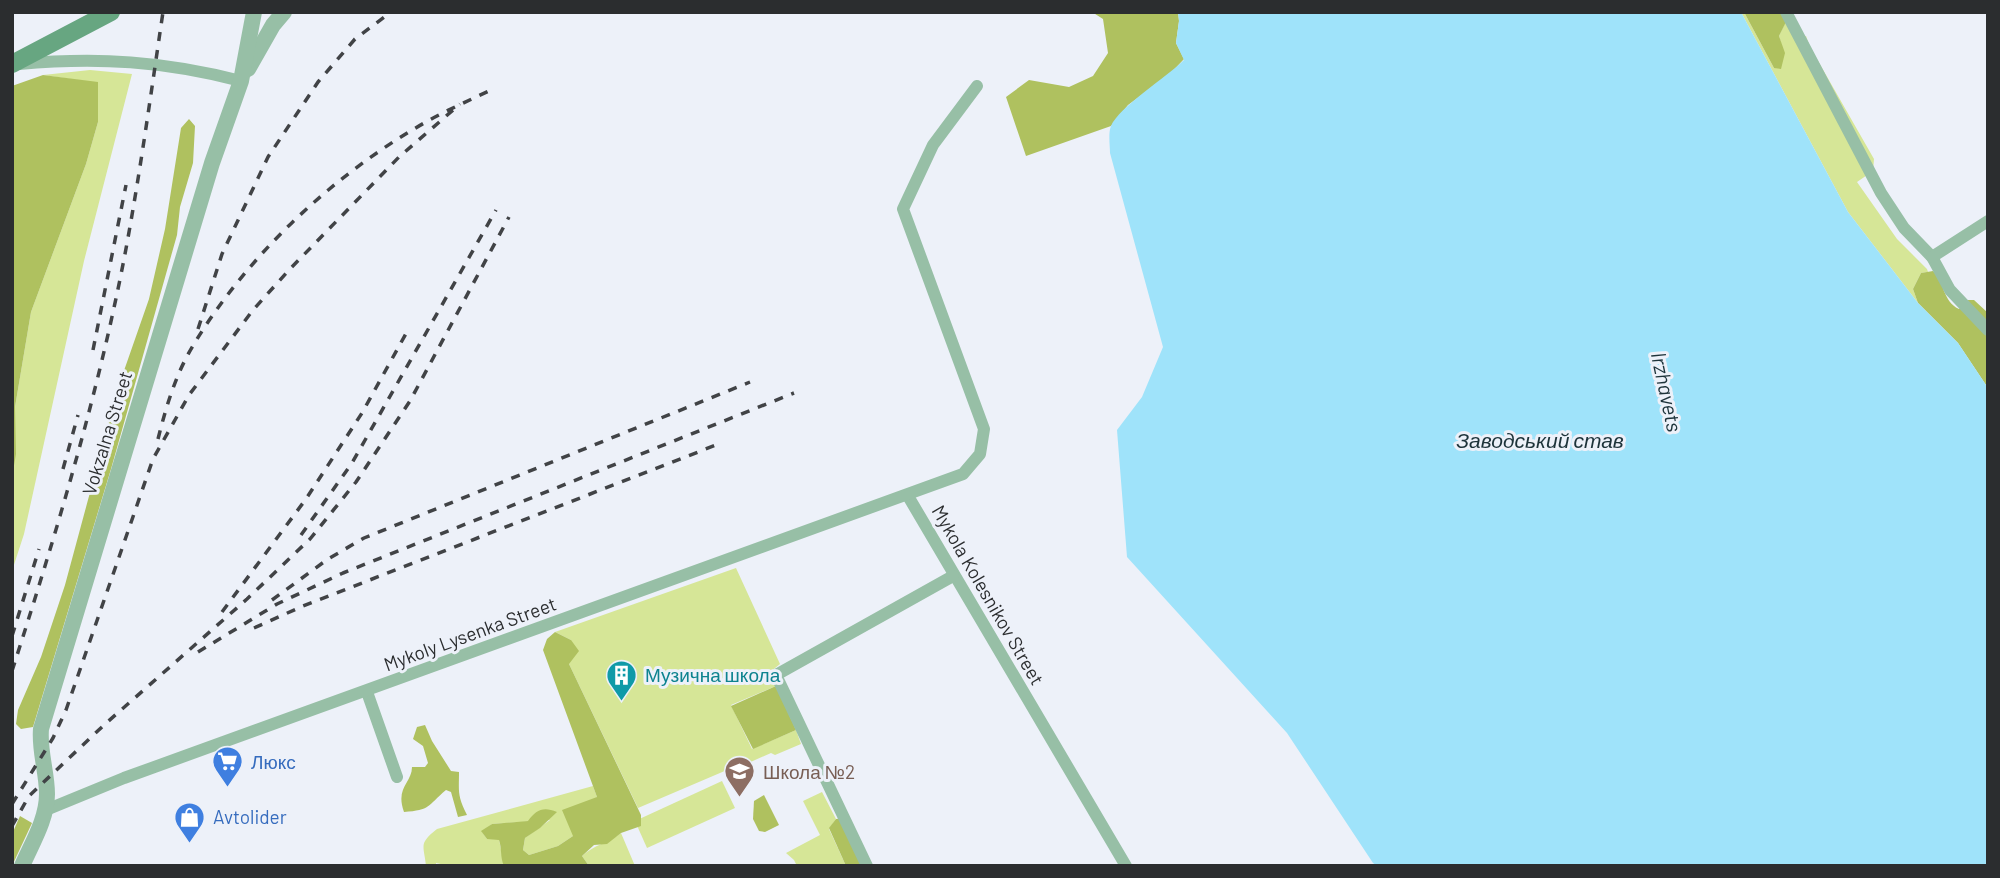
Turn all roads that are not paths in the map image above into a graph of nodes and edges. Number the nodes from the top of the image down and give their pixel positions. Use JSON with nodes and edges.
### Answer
{"nodes":[{"id":1,"x":254,"y":12,"type":"edge"},
{"id":2,"x":284,"y":12,"type":"edge"},
{"id":3,"x":1786,"y":12,"type":"edge"},
{"id":4,"x":110,"y":13,"type":"edge"},
{"id":5,"x":12,"y":64,"type":"edge"},
{"id":6,"x":241,"y":80,"type":"junction"},
{"id":7,"x":978,"y":86,"type":"dead end"},
{"id":8,"x":1988,"y":221,"type":"edge"},
{"id":9,"x":1932,"y":257,"type":"junction"},
{"id":10,"x":1988,"y":330,"type":"edge"},
{"id":11,"x":908,"y":496,"type":"junction"},
{"id":12,"x":953,"y":576,"type":"junction"},
{"id":13,"x":367,"y":692,"type":"junction"},
{"id":14,"x":397,"y":777,"type":"dead end"},
{"id":15,"x":46,"y":810,"type":"junction"},
{"id":16,"x":22,"y":866,"type":"edge"},
{"id":17,"x":867,"y":866,"type":"edge"},
{"id":18,"x":1126,"y":866,"type":"edge"}],
"edges":[{"from":1,"to":6,"type":"street","name":"Vokzalna Street"},
{"from":2,"to":6,"type":"street"},
{"from":3,"to":9,"type":"street"},
{"from":4,"to":5,"type":"main road"},
{"from":5,"to":6,"type":"street"},
{"from":6,"to":15,"type":"street","name":"Vokzalna Street"},
{"from":7,"to":11,"type":"street","name":"Mykola Kolesnikov Street"},
{"from":8,"to":9,"type":"street"},
{"from":9,"to":10,"type":"street"},
{"from":11,"to":12,"type":"street","name":"Mykola Kolesnikov Street"},
{"from":11,"to":13,"type":"street","name":"Mykoly Lysenka Street"},
{"from":12,"to":17,"type":"street"},
{"from":12,"to":18,"type":"street","name":"Mykola Kolesnikov Street"},
{"from":13,"to":14,"type":"street"},
{"from":13,"to":15,"type":"street","name":"Mykoly Lysenka Street"},
{"from":15,"to":16,"type":"street","name":"Vokzalna Street"}]}
